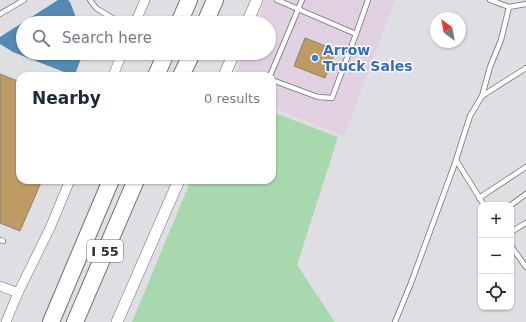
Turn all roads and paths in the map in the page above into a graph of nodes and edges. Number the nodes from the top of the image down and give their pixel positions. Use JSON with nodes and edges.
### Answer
{"nodes":[{"id":1,"x":24,"y":0,"type":"edge"},
{"id":2,"x":90,"y":0,"type":"edge"},
{"id":3,"x":145,"y":0,"type":"edge"},
{"id":4,"x":189,"y":0,"type":"edge"},
{"id":5,"x":215,"y":0,"type":"edge"},
{"id":6,"x":257,"y":0,"type":"edge"},
{"id":7,"x":277,"y":0,"type":"edge"},
{"id":8,"x":302,"y":0,"type":"edge"},
{"id":9,"x":368,"y":0,"type":"edge"},
{"id":10,"x":490,"y":0,"type":"edge"},
{"id":11,"x":526,"y":4,"type":"edge"},
{"id":12,"x":509,"y":7,"type":"junction"},
{"id":13,"x":298,"y":9,"type":"junction"},
{"id":14,"x":0,"y":14,"type":"edge"},
{"id":15,"x":109,"y":16,"type":"edge"},
{"id":16,"x":138,"y":16,"type":"edge"},
{"id":17,"x":182,"y":16,"type":"edge"},
{"id":18,"x":208,"y":16,"type":"edge"},
{"id":19,"x":250,"y":16,"type":"edge"},
{"id":20,"x":356,"y":34,"type":"junction"},
{"id":21,"x":119,"y":60,"type":"edge"},
{"id":22,"x":163,"y":60,"type":"edge"},
{"id":23,"x":189,"y":60,"type":"edge"},
{"id":24,"x":231,"y":60,"type":"edge"},
{"id":25,"x":526,"y":68,"type":"edge"},
{"id":26,"x":115,"y":72,"type":"edge"},
{"id":27,"x":158,"y":72,"type":"edge"},
{"id":28,"x":184,"y":72,"type":"edge"},
{"id":29,"x":226,"y":72,"type":"edge"},
{"id":30,"x":272,"y":72,"type":"edge"},
{"id":31,"x":276,"y":81,"type":"edge"},
{"id":32,"x":482,"y":96,"type":"junction"},
{"id":33,"x":456,"y":160,"type":"junction"},
{"id":34,"x":526,"y":167,"type":"edge"},
{"id":35,"x":68,"y":184,"type":"edge"},
{"id":36,"x":109,"y":184,"type":"edge"},
{"id":37,"x":134,"y":184,"type":"edge"},
{"id":38,"x":177,"y":184,"type":"edge"},
{"id":39,"x":526,"y":194,"type":"edge"},
{"id":40,"x":479,"y":198,"type":"junction"},
{"id":41,"x":482,"y":202,"type":"edge"},
{"id":42,"x":514,"y":202,"type":"edge"},
{"id":43,"x":526,"y":223,"type":"edge"},
{"id":44,"x":514,"y":230,"type":"edge"},
{"id":45,"x":514,"y":250,"type":"edge"},
{"id":46,"x":526,"y":267,"type":"edge"},
{"id":47,"x":0,"y":286,"type":"edge"},
{"id":48,"x":18,"y":293,"type":"junction"},
{"id":49,"x":6,"y":322,"type":"edge"},
{"id":50,"x":51,"y":322,"type":"edge"},
{"id":51,"x":75,"y":322,"type":"edge"},
{"id":52,"x":117,"y":322,"type":"edge"},
{"id":53,"x":395,"y":322,"type":"edge"}],
"edges":[{"from":1,"to":14,"type":"lane"},
{"from":2,"to":15,"type":"lane"},
{"from":3,"to":16,"type":"street"},
{"from":4,"to":17,"type":"highway"},
{"from":5,"to":18,"type":"highway"},
{"from":6,"to":19,"type":"street"},
{"from":7,"to":13,"type":"lane"},
{"from":8,"to":13,"type":"lane"},
{"from":9,"to":20,"type":"lane"},
{"from":10,"to":12,"type":"lane"},
{"from":11,"to":12,"type":"lane"},
{"from":12,"to":32,"type":"lane"},
{"from":13,"to":20,"type":"lane"},
{"from":13,"to":30,"type":"lane"},
{"from":20,"to":31,"type":"lane"},
{"from":21,"to":26,"type":"street"},
{"from":22,"to":27,"type":"highway"},
{"from":23,"to":28,"type":"highway"},
{"from":24,"to":29,"type":"street"},
{"from":25,"to":32,"type":"lane"},
{"from":32,"to":33,"type":"lane"},
{"from":33,"to":40,"type":"lane"},
{"from":33,"to":53,"type":"lane"},
{"from":34,"to":40,"type":"lane"},
{"from":35,"to":48,"type":"street"},
{"from":36,"to":50,"type":"highway","number":"I 55"},
{"from":37,"to":51,"type":"highway","number":"I 55"},
{"from":38,"to":52,"type":"street"},
{"from":39,"to":42,"type":"lane"},
{"from":40,"to":41,"type":"lane"},
{"from":43,"to":44,"type":"lane"},
{"from":45,"to":46,"type":"lane"},
{"from":47,"to":48,"type":"street"},
{"from":48,"to":49,"type":"street"}]}
